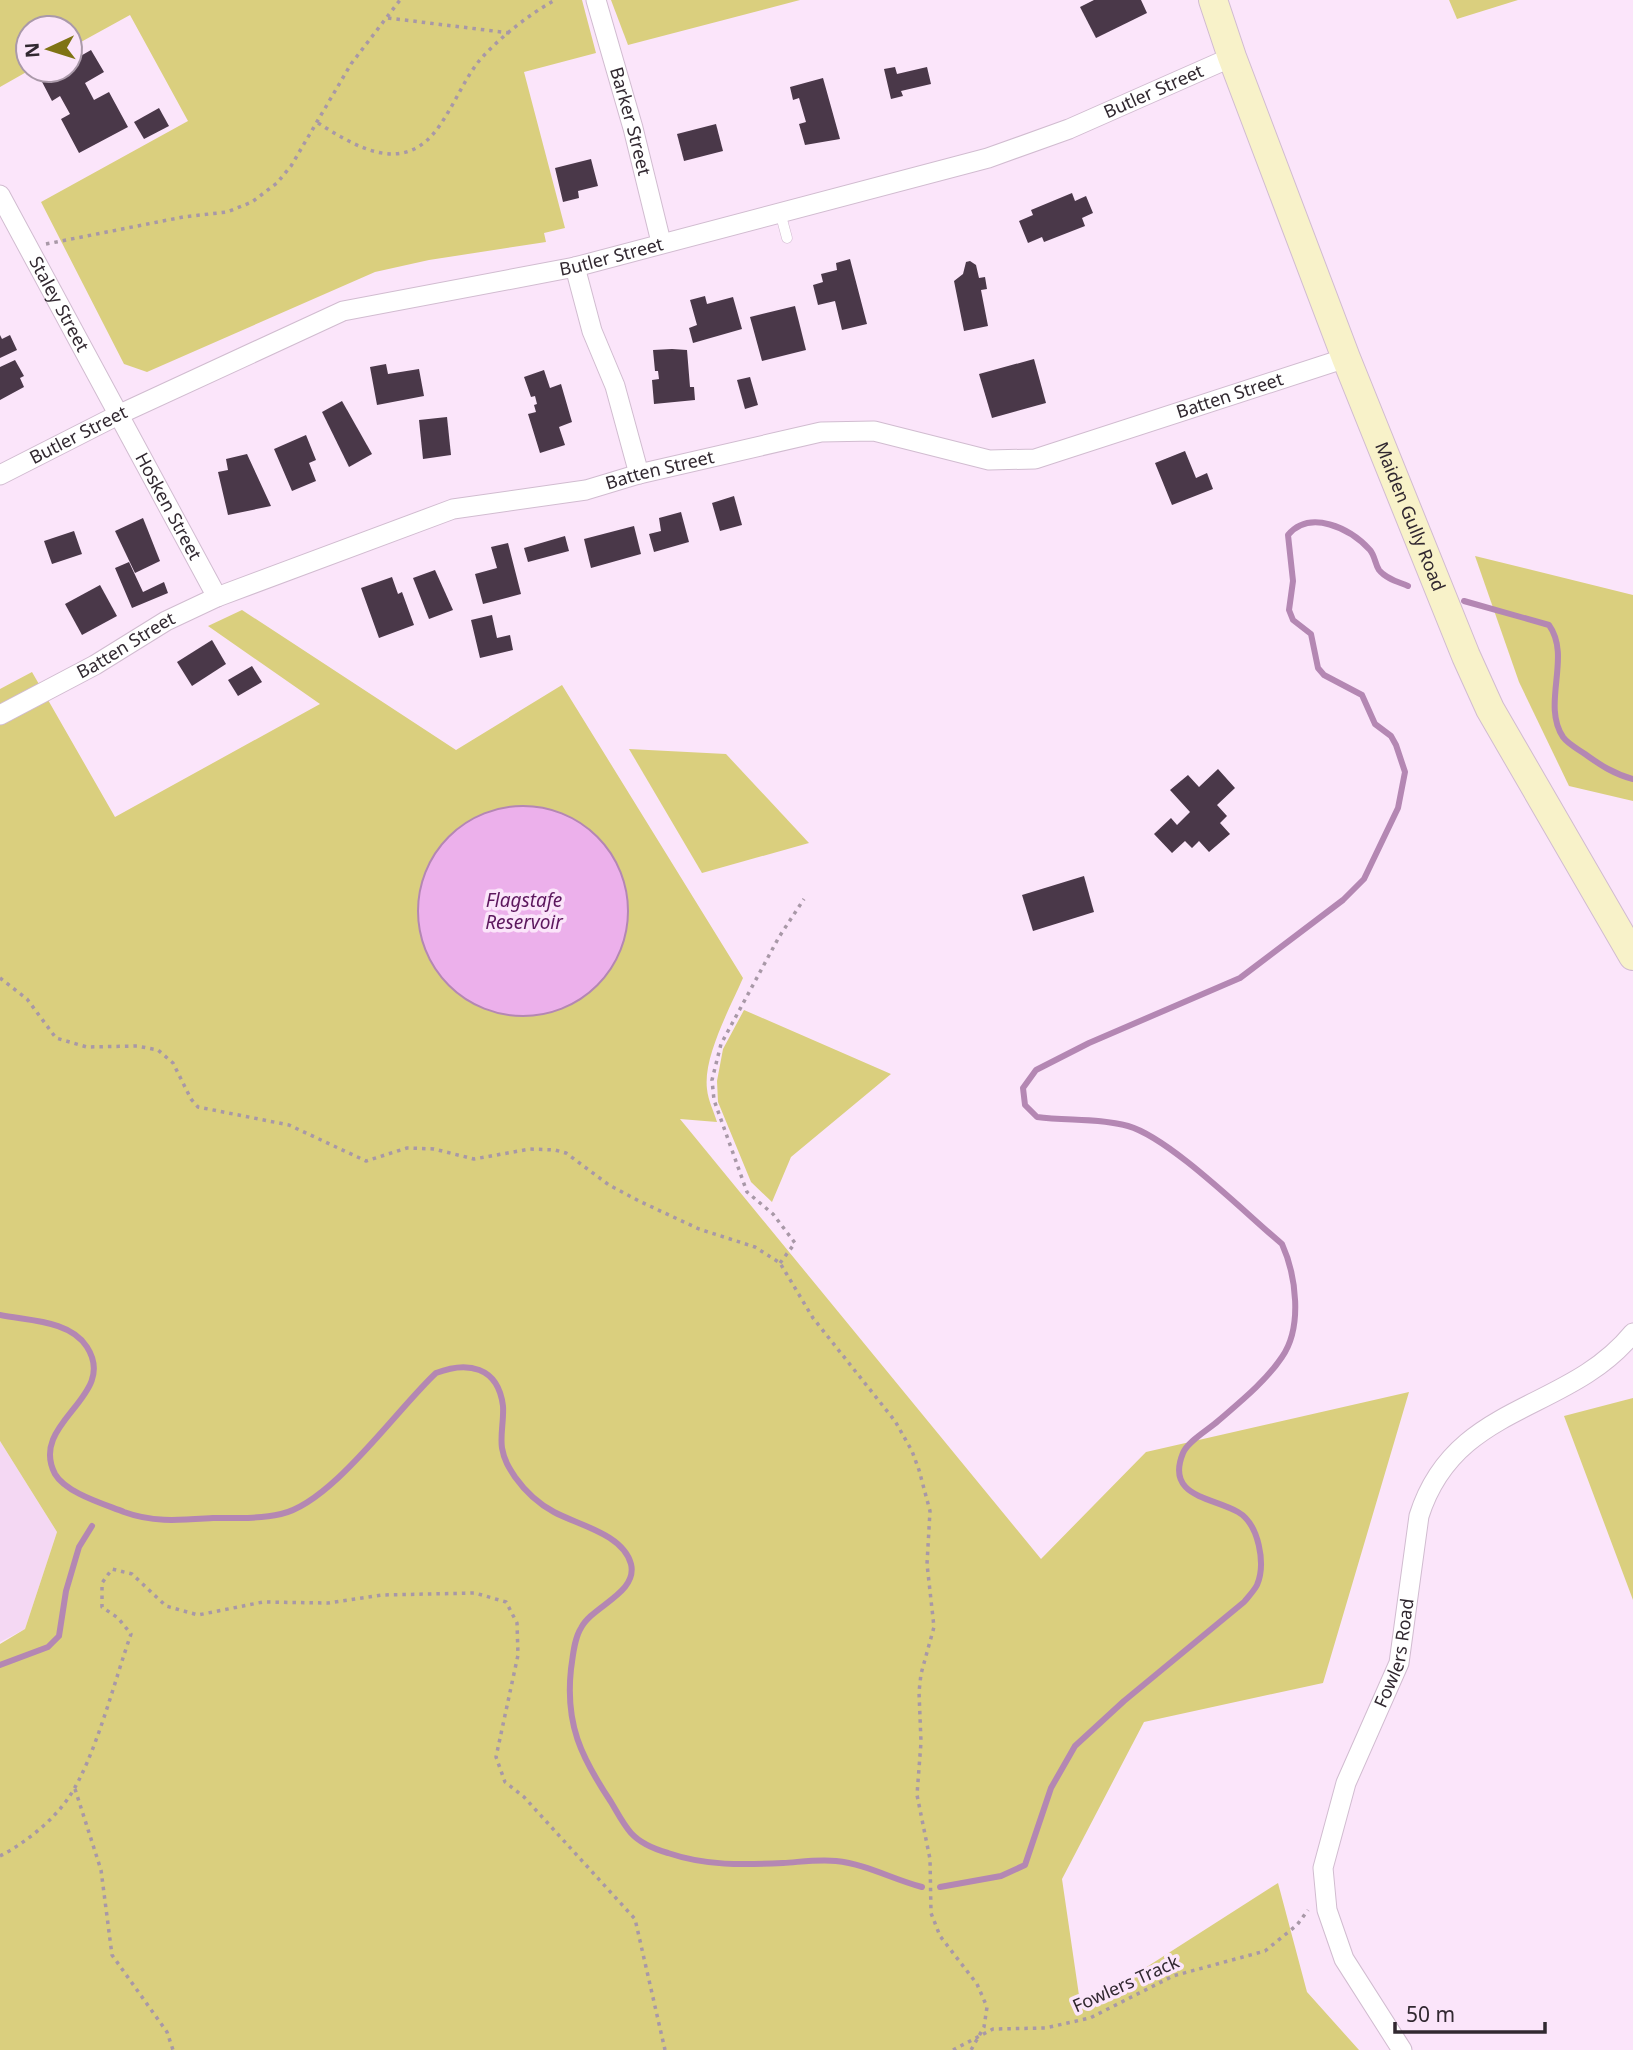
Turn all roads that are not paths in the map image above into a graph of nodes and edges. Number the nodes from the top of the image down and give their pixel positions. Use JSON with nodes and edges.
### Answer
{"nodes":[{"id":1,"x":596,"y":0,"type":"edge"},
{"id":2,"x":1213,"y":0,"type":"edge"},
{"id":3,"x":1232,"y":57,"type":"junction"},
{"id":4,"x":0,"y":195,"type":"edge"},
{"id":5,"x":780,"y":212,"type":"junction"},
{"id":6,"x":787,"y":238,"type":"dead end"},
{"id":7,"x":661,"y":242,"type":"junction"},
{"id":8,"x":575,"y":267,"type":"junction"},
{"id":9,"x":1346,"y":358,"type":"junction"},
{"id":10,"x":120,"y":414,"type":"junction"},
{"id":11,"x":639,"y":474,"type":"junction"},
{"id":12,"x":0,"y":475,"type":"edge"},
{"id":13,"x":217,"y":597,"type":"junction"},
{"id":14,"x":0,"y":715,"type":"edge"},
{"id":15,"x":1633,"y":956,"type":"edge"},
{"id":16,"x":1633,"y":1333,"type":"edge"},
{"id":17,"x":1402,"y":2050,"type":"edge"}],
"edges":[{"from":1,"to":7,"type":"street","name":"Barker Street"},
{"from":2,"to":3,"type":"street","name":"Maiden Gully Road"},
{"from":3,"to":5,"type":"street","name":"Butler Street"},
{"from":3,"to":9,"type":"street","name":"Maiden Gully Road"},
{"from":4,"to":10,"type":"street","name":"Staley Street"},
{"from":5,"to":6,"type":"lane"},
{"from":5,"to":7,"type":"street","name":"Butler Street"},
{"from":7,"to":8,"type":"street","name":"Butler Street"},
{"from":8,"to":10,"type":"street","name":"Butler Street"},
{"from":8,"to":11,"type":"street"},
{"from":9,"to":11,"type":"street","name":"Batten Street"},
{"from":9,"to":15,"type":"street","name":"Maiden Gully Road"},
{"from":10,"to":12,"type":"street","name":"Butler Street"},
{"from":10,"to":13,"type":"street","name":"Hosken Street"},
{"from":11,"to":13,"type":"street","name":"Batten Street"},
{"from":13,"to":14,"type":"street","name":"Batten Street"},
{"from":16,"to":17,"type":"street","name":"Fowlers Road"}]}
